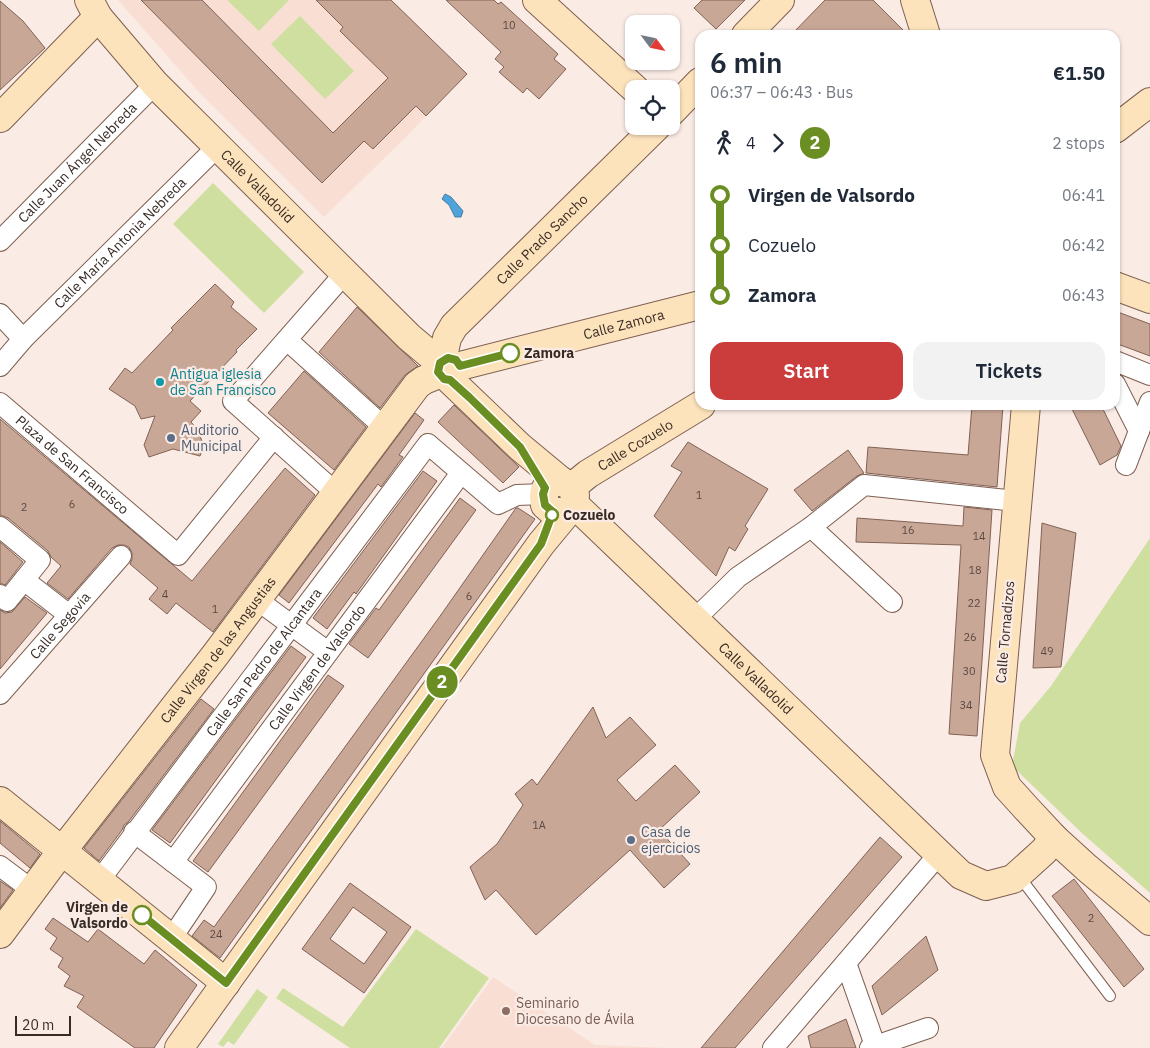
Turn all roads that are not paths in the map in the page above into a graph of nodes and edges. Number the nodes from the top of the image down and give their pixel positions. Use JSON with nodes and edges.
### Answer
{"nodes":[{"id":1,"x":537,"y":0,"type":"edge"},
{"id":2,"x":780,"y":0,"type":"edge"},
{"id":3,"x":915,"y":0,"type":"edge"},
{"id":4,"x":93,"y":8,"type":"edge"},
{"id":5,"x":751,"y":30,"type":"edge"},
{"id":6,"x":924,"y":30,"type":"edge"},
{"id":7,"x":625,"y":80,"type":"edge"},
{"id":8,"x":155,"y":84,"type":"junction"},
{"id":9,"x":695,"y":87,"type":"edge"},
{"id":10,"x":1150,"y":102,"type":"edge"},
{"id":11,"x":680,"y":103,"type":"edge"},
{"id":12,"x":0,"y":118,"type":"edge"},
{"id":13,"x":1120,"y":126,"type":"edge"},
{"id":14,"x":648,"y":135,"type":"edge"},
{"id":15,"x":218,"y":146,"type":"junction"},
{"id":16,"x":0,"y":240,"type":"edge"},
{"id":17,"x":345,"y":273,"type":"junction"},
{"id":18,"x":1120,"y":287,"type":"edge"},
{"id":19,"x":1147,"y":294,"type":"edge"},
{"id":20,"x":695,"y":306,"type":"edge"},
{"id":21,"x":0,"y":314,"type":"edge"},
{"id":22,"x":23,"y":339,"type":"junction"},
{"id":23,"x":287,"y":340,"type":"junction"},
{"id":24,"x":1120,"y":364,"type":"edge"},
{"id":25,"x":0,"y":366,"type":"edge"},
{"id":26,"x":451,"y":374,"type":"junction"},
{"id":27,"x":1150,"y":375,"type":"edge"},
{"id":28,"x":1120,"y":394,"type":"edge"},
{"id":29,"x":1150,"y":402,"type":"edge"},
{"id":30,"x":0,"y":403,"type":"edge"},
{"id":31,"x":695,"y":409,"type":"edge"},
{"id":32,"x":1025,"y":410,"type":"edge"},
{"id":33,"x":385,"y":428,"type":"junction"},
{"id":34,"x":1139,"y":430,"type":"junction"},
{"id":35,"x":274,"y":436,"type":"junction"},
{"id":36,"x":1126,"y":465,"type":"dead end"},
{"id":37,"x":461,"y":472,"type":"junction"},
{"id":38,"x":336,"y":493,"type":"junction"},
{"id":39,"x":559,"y":497,"type":"junction"},
{"id":40,"x":1016,"y":501,"type":"junction"},
{"id":41,"x":0,"y":527,"type":"edge"},
{"id":42,"x":811,"y":527,"type":"junction"},
{"id":43,"x":121,"y":556,"type":"dead end"},
{"id":44,"x":24,"y":580,"type":"junction"},
{"id":45,"x":0,"y":595,"type":"edge"},
{"id":46,"x":256,"y":599,"type":"junction"},
{"id":47,"x":892,"y":602,"type":"dead end"},
{"id":48,"x":69,"y":615,"type":"junction"},
{"id":49,"x":695,"y":619,"type":"junction"},
{"id":50,"x":291,"y":625,"type":"junction"},
{"id":51,"x":328,"y":652,"type":"junction"},
{"id":52,"x":3,"y":684,"type":"edge"},
{"id":53,"x":0,"y":801,"type":"edge"},
{"id":54,"x":134,"y":832,"type":"junction"},
{"id":55,"x":1054,"y":838,"type":"junction"},
{"id":56,"x":62,"y":851,"type":"junction"},
{"id":57,"x":939,"y":854,"type":"junction"},
{"id":58,"x":173,"y":862,"type":"junction"},
{"id":59,"x":0,"y":866,"type":"edge"},
{"id":60,"x":1018,"y":875,"type":"junction"},
{"id":61,"x":99,"y":881,"type":"junction"},
{"id":62,"x":32,"y":890,"type":"junction"},
{"id":63,"x":1150,"y":921,"type":"edge"},
{"id":64,"x":0,"y":934,"type":"edge"},
{"id":65,"x":171,"y":939,"type":"junction"},
{"id":66,"x":846,"y":963,"type":"junction"},
{"id":67,"x":226,"y":983,"type":"junction"},
{"id":68,"x":1110,"y":996,"type":"dead end"},
{"id":69,"x":928,"y":1028,"type":"dead end"},
{"id":70,"x":874,"y":1047,"type":"edge"},
{"id":71,"x":179,"y":1048,"type":"edge"},
{"id":72,"x":773,"y":1048,"type":"edge"}],
"edges":[{"from":1,"to":7,"type":"street"},
{"from":2,"to":5,"type":"street"},
{"from":3,"to":6,"type":"street"},
{"from":4,"to":8,"type":"street","name":"Calle Valladolid"},
{"from":4,"to":12,"type":"street"},
{"from":8,"to":15,"type":"street","name":"Calle Valladolid"},
{"from":8,"to":16,"type":"street","name":"Calle Juan Ángel Nebreda"},
{"from":9,"to":11,"type":"street"},
{"from":10,"to":13,"type":"street"},
{"from":14,"to":26,"type":"street","name":"Calle Prado Sancho"},
{"from":15,"to":17,"type":"street","name":"Calle Valladolid"},
{"from":15,"to":22,"type":"street","name":"Calle María Antonia Nebreda"},
{"from":17,"to":23,"type":"street"},
{"from":17,"to":26,"type":"street","name":"Calle Valladolid"},
{"from":18,"to":19,"type":"street"},
{"from":20,"to":26,"type":"street","name":"Calle Zamora"},
{"from":21,"to":22,"type":"street"},
{"from":22,"to":25,"type":"street","name":"Calle María Antonia Nebreda"},
{"from":23,"to":33,"type":"street"},
{"from":23,"to":35,"type":"street"},
{"from":24,"to":27,"type":"street"},
{"from":26,"to":33,"type":"street","name":"Calle Virgen de las Angustias"},
{"from":26,"to":39,"type":"street","name":"Calle Valladolid"},
{"from":28,"to":34,"type":"street"},
{"from":29,"to":34,"type":"street"},
{"from":30,"to":35,"type":"street","name":"Plaza de San Francisco"},
{"from":31,"to":39,"type":"street","name":"Calle Cozuelo"},
{"from":32,"to":40,"type":"street","name":"Calle Tornadizos"},
{"from":33,"to":38,"type":"street","name":"Calle Virgen de las Angustias"},
{"from":34,"to":36,"type":"street"},
{"from":35,"to":38,"type":"street"},
{"from":37,"to":39,"type":"street"},
{"from":37,"to":50,"type":"street","name":"Calle San Pedro de Alcantara"},
{"from":37,"to":51,"type":"street","name":"Calle Virgen de Valsordo"},
{"from":38,"to":46,"type":"street","name":"Calle Virgen de las Angustias"},
{"from":39,"to":49,"type":"street","name":"Calle Valladolid"},
{"from":39,"to":67,"type":"street","name":"Calle Cozuelo"},
{"from":40,"to":42,"type":"street"},
{"from":40,"to":55,"type":"street","name":"Calle Tornadizos"},
{"from":41,"to":44,"type":"street"},
{"from":42,"to":47,"type":"street"},
{"from":42,"to":49,"type":"street"},
{"from":43,"to":48,"type":"street","name":"Calle Segovia"},
{"from":44,"to":45,"type":"street"},
{"from":44,"to":48,"type":"street"},
{"from":46,"to":50,"type":"street"},
{"from":46,"to":56,"type":"street","name":"Calle Virgen de las Angustias"},
{"from":48,"to":52,"type":"street","name":"Calle Segovia"},
{"from":49,"to":57,"type":"street","name":"Calle Valladolid"},
{"from":50,"to":51,"type":"street"},
{"from":50,"to":54,"type":"street","name":"Calle San Pedro de Alcantara"},
{"from":51,"to":58,"type":"street","name":"Calle Virgen de Valsordo"},
{"from":53,"to":56,"type":"street"},
{"from":54,"to":58,"type":"street"},
{"from":54,"to":61,"type":"street","name":"Calle San Pedro de Alcantara"},
{"from":55,"to":60,"type":"street","name":"Calle Valladolid"},
{"from":55,"to":63,"type":"street","name":"Calle Tornadizos"},
{"from":56,"to":61,"type":"street"},
{"from":56,"to":62,"type":"street","name":"Calle Virgen de las Angustias"},
{"from":57,"to":60,"type":"street","name":"Calle Valladolid"},
{"from":57,"to":66,"type":"street"},
{"from":58,"to":65,"type":"street"},
{"from":59,"to":62,"type":"street"},
{"from":60,"to":68,"type":"lane"},
{"from":61,"to":65,"type":"street"},
{"from":62,"to":64,"type":"street","name":"Calle Virgen de las Angustias"},
{"from":65,"to":67,"type":"street"},
{"from":66,"to":70,"type":"street"},
{"from":66,"to":72,"type":"street"},
{"from":67,"to":71,"type":"street","name":"Calle Cozuelo"},
{"from":69,"to":70,"type":"street"}]}
